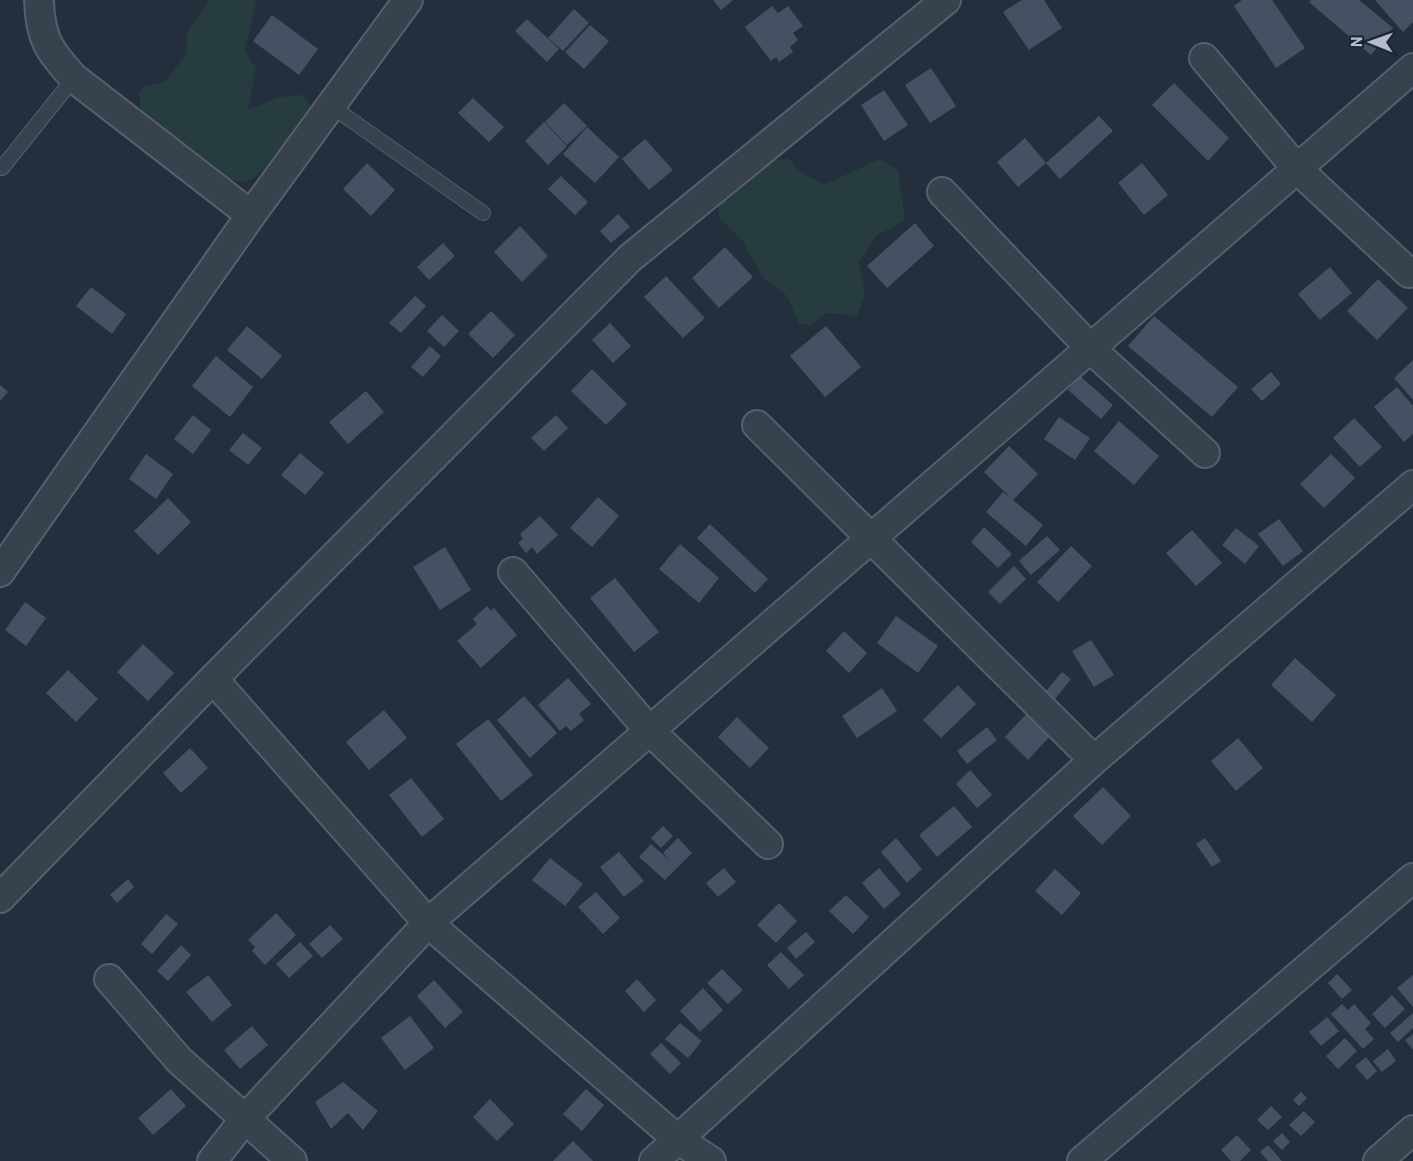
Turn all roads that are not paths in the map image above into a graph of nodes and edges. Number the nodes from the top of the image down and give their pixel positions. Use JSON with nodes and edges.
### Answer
{"nodes":[{"id":1,"x":39,"y":0,"type":"edge"},
{"id":2,"x":408,"y":0,"type":"edge"},
{"id":3,"x":946,"y":0,"type":"edge"},
{"id":4,"x":1204,"y":58,"type":"dead end"},
{"id":5,"x":1413,"y":68,"type":"edge"},
{"id":6,"x":74,"y":78,"type":"junction"},
{"id":7,"x":331,"y":106,"type":"junction"},
{"id":8,"x":2,"y":168,"type":"dead end"},
{"id":9,"x":1297,"y":169,"type":"junction"},
{"id":10,"x":942,"y":192,"type":"dead end"},
{"id":11,"x":483,"y":213,"type":"dead end"},
{"id":12,"x":251,"y":214,"type":"junction"},
{"id":13,"x":1409,"y":273,"type":"dead end"},
{"id":14,"x":1091,"y":349,"type":"junction"},
{"id":15,"x":757,"y":425,"type":"dead end"},
{"id":16,"x":1205,"y":453,"type":"dead end"},
{"id":17,"x":1413,"y":486,"type":"edge"},
{"id":18,"x":870,"y":540,"type":"junction"},
{"id":19,"x":0,"y":572,"type":"edge"},
{"id":20,"x":513,"y":572,"type":"dead end"},
{"id":21,"x":213,"y":678,"type":"junction"},
{"id":22,"x":648,"y":729,"type":"junction"},
{"id":23,"x":1095,"y":760,"type":"junction"},
{"id":24,"x":768,"y":844,"type":"dead end"},
{"id":25,"x":1413,"y":878,"type":"edge"},
{"id":26,"x":0,"y":898,"type":"edge"},
{"id":27,"x":428,"y":923,"type":"junction"},
{"id":28,"x":109,"y":979,"type":"dead end"},
{"id":29,"x":244,"y":1120,"type":"junction"},
{"id":30,"x":1413,"y":1130,"type":"edge"},
{"id":31,"x":676,"y":1138,"type":"junction"},
{"id":32,"x":212,"y":1161,"type":"edge"},
{"id":33,"x":292,"y":1161,"type":"edge"},
{"id":34,"x":654,"y":1161,"type":"edge"},
{"id":35,"x":711,"y":1161,"type":"edge"},
{"id":36,"x":1082,"y":1161,"type":"edge"},
{"id":37,"x":1378,"y":1161,"type":"edge"}],
"edges":[{"from":1,"to":6,"type":"street"},
{"from":2,"to":7,"type":"street"},
{"from":3,"to":21,"type":"street"},
{"from":4,"to":9,"type":"street"},
{"from":5,"to":9,"type":"street"},
{"from":6,"to":8,"type":"lane"},
{"from":6,"to":12,"type":"street"},
{"from":7,"to":11,"type":"lane"},
{"from":7,"to":12,"type":"street"},
{"from":9,"to":13,"type":"street"},
{"from":9,"to":14,"type":"street"},
{"from":10,"to":14,"type":"street"},
{"from":12,"to":19,"type":"street"},
{"from":14,"to":16,"type":"street"},
{"from":14,"to":18,"type":"street"},
{"from":15,"to":18,"type":"street"},
{"from":17,"to":23,"type":"street"},
{"from":18,"to":22,"type":"street"},
{"from":18,"to":23,"type":"street"},
{"from":20,"to":22,"type":"street"},
{"from":21,"to":26,"type":"street"},
{"from":21,"to":27,"type":"street"},
{"from":22,"to":24,"type":"street"},
{"from":22,"to":27,"type":"street"},
{"from":23,"to":31,"type":"street"},
{"from":25,"to":36,"type":"street"},
{"from":27,"to":29,"type":"street"},
{"from":27,"to":31,"type":"street"},
{"from":28,"to":29,"type":"street"},
{"from":29,"to":32,"type":"street"},
{"from":29,"to":33,"type":"street"},
{"from":30,"to":37,"type":"street"},
{"from":31,"to":34,"type":"street"},
{"from":31,"to":35,"type":"street"}]}
